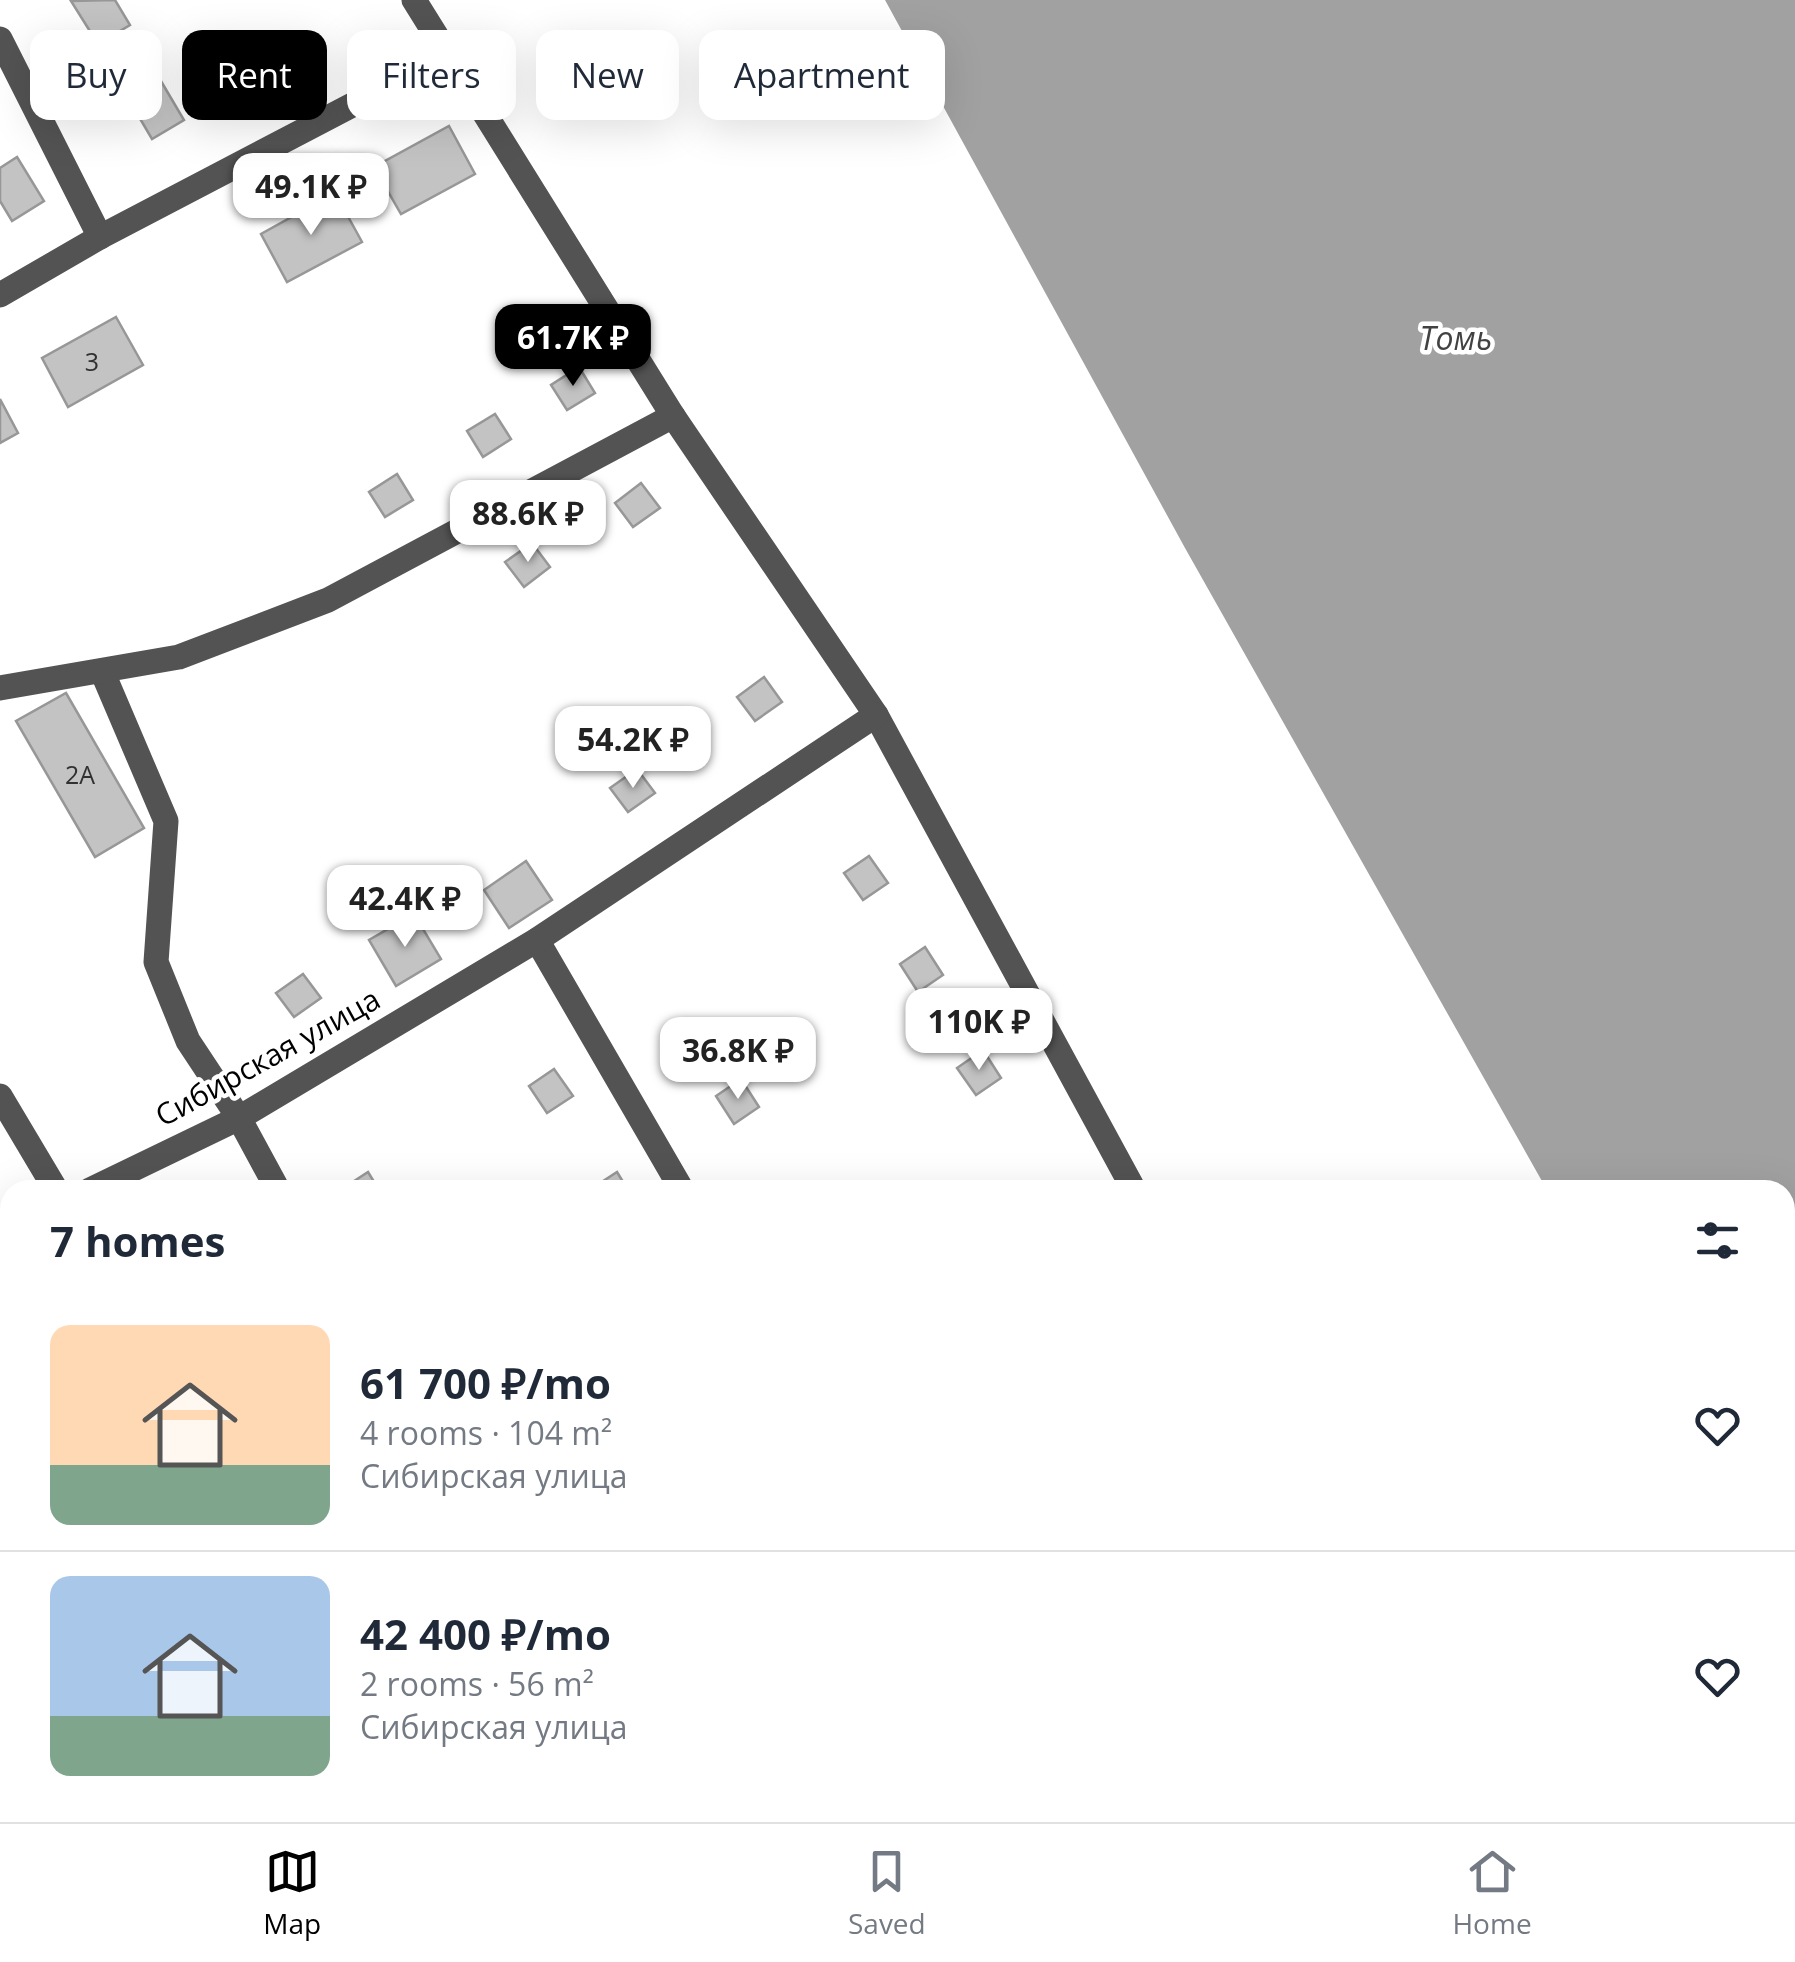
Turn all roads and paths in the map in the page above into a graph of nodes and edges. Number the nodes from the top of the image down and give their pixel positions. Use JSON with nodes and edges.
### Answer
{"nodes":[{"id":1,"x":414,"y":0,"type":"edge"},
{"id":2,"x":433,"y":30,"type":"edge"},
{"id":3,"x":0,"y":39,"type":"edge"},
{"id":4,"x":347,"y":108,"type":"edge"},
{"id":5,"x":488,"y":120,"type":"edge"},
{"id":6,"x":100,"y":238,"type":"junction"},
{"id":7,"x":0,"y":296,"type":"edge"},
{"id":8,"x":672,"y":416,"type":"junction"},
{"id":9,"x":102,"y":671,"type":"junction"},
{"id":10,"x":0,"y":688,"type":"edge"},
{"id":11,"x":876,"y":715,"type":"junction"},
{"id":12,"x":537,"y":940,"type":"junction"},
{"id":13,"x":0,"y":1096,"type":"edge"},
{"id":14,"x":239,"y":1118,"type":"junction"},
{"id":15,"x":50,"y":1180,"type":"edge"},
{"id":16,"x":111,"y":1180,"type":"edge"},
{"id":17,"x":273,"y":1180,"type":"edge"},
{"id":18,"x":676,"y":1180,"type":"edge"},
{"id":19,"x":1129,"y":1180,"type":"edge"}],
"edges":[{"from":1,"to":2,"type":"street"},
{"from":3,"to":6,"type":"street"},
{"from":4,"to":6,"type":"street"},
{"from":5,"to":8,"type":"street"},
{"from":6,"to":7,"type":"street"},
{"from":8,"to":9,"type":"street"},
{"from":8,"to":11,"type":"street"},
{"from":9,"to":10,"type":"street"},
{"from":9,"to":14,"type":"street"},
{"from":11,"to":12,"type":"street","name":"Сибирская улица"},
{"from":11,"to":19,"type":"street"},
{"from":12,"to":14,"type":"street","name":"Сибирская улица"},
{"from":12,"to":18,"type":"street"},
{"from":13,"to":15,"type":"street"},
{"from":14,"to":16,"type":"street","name":"Сибирская улица"},
{"from":14,"to":17,"type":"street"}]}
